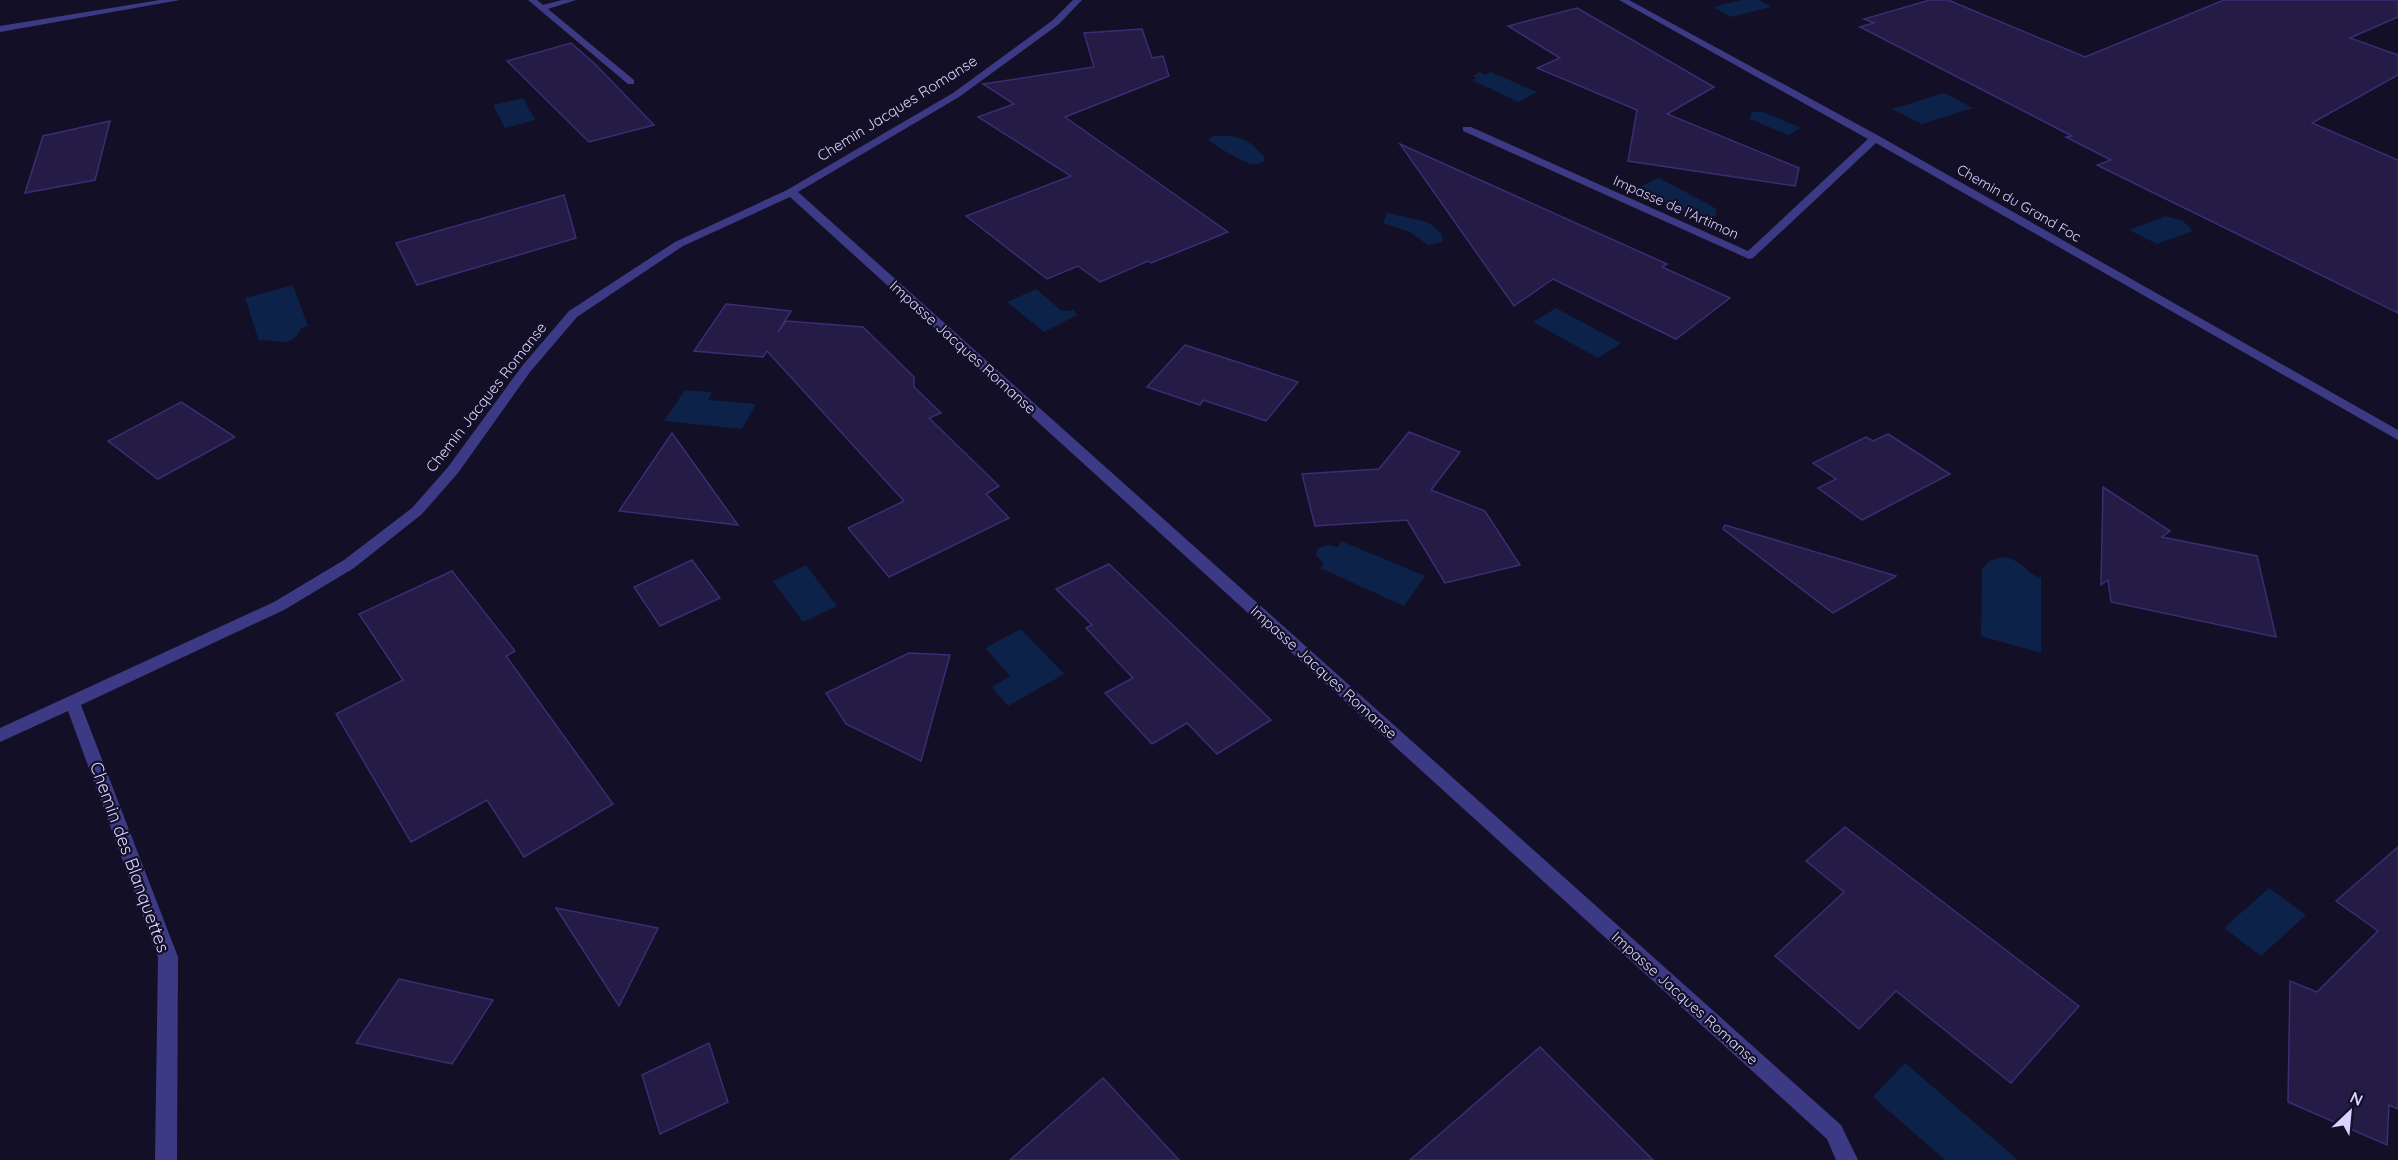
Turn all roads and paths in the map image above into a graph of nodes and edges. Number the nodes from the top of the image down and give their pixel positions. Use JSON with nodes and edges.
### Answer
{"nodes":[{"id":1,"x":176,"y":0,"type":"edge"},
{"id":2,"x":532,"y":0,"type":"edge"},
{"id":3,"x":572,"y":0,"type":"edge"},
{"id":4,"x":1078,"y":0,"type":"edge"},
{"id":5,"x":1623,"y":0,"type":"edge"},
{"id":6,"x":542,"y":8,"type":"junction"},
{"id":7,"x":0,"y":30,"type":"edge"},
{"id":8,"x":631,"y":82,"type":"dead end"},
{"id":9,"x":1467,"y":129,"type":"dead end"},
{"id":10,"x":1875,"y":138,"type":"junction"},
{"id":11,"x":791,"y":192,"type":"junction"},
{"id":12,"x":2398,"y":436,"type":"edge"},
{"id":13,"x":72,"y":701,"type":"junction"},
{"id":14,"x":0,"y":735,"type":"edge"},
{"id":15,"x":166,"y":1160,"type":"edge"},
{"id":16,"x":1847,"y":1160,"type":"edge"}],
"edges":[{"from":1,"to":7,"type":"street"},
{"from":2,"to":6,"type":"street"},
{"from":3,"to":6,"type":"street"},
{"from":4,"to":11,"type":"street","name":"Chemin Jacques Romanse"},
{"from":5,"to":10,"type":"street","name":"Chemin du Grand Foc"},
{"from":6,"to":8,"type":"street"},
{"from":9,"to":10,"type":"street","name":"Impasse de l'Artimon"},
{"from":10,"to":12,"type":"street","name":"Chemin du Grand Foc"},
{"from":11,"to":13,"type":"street","name":"Chemin Jacques Romanse"},
{"from":11,"to":16,"type":"street","name":"Impasse Jacques Romanse"},
{"from":13,"to":14,"type":"street","name":"Chemin Jacques Romanse"},
{"from":13,"to":15,"type":"street","name":"Chemin des Blanquettes"}]}
